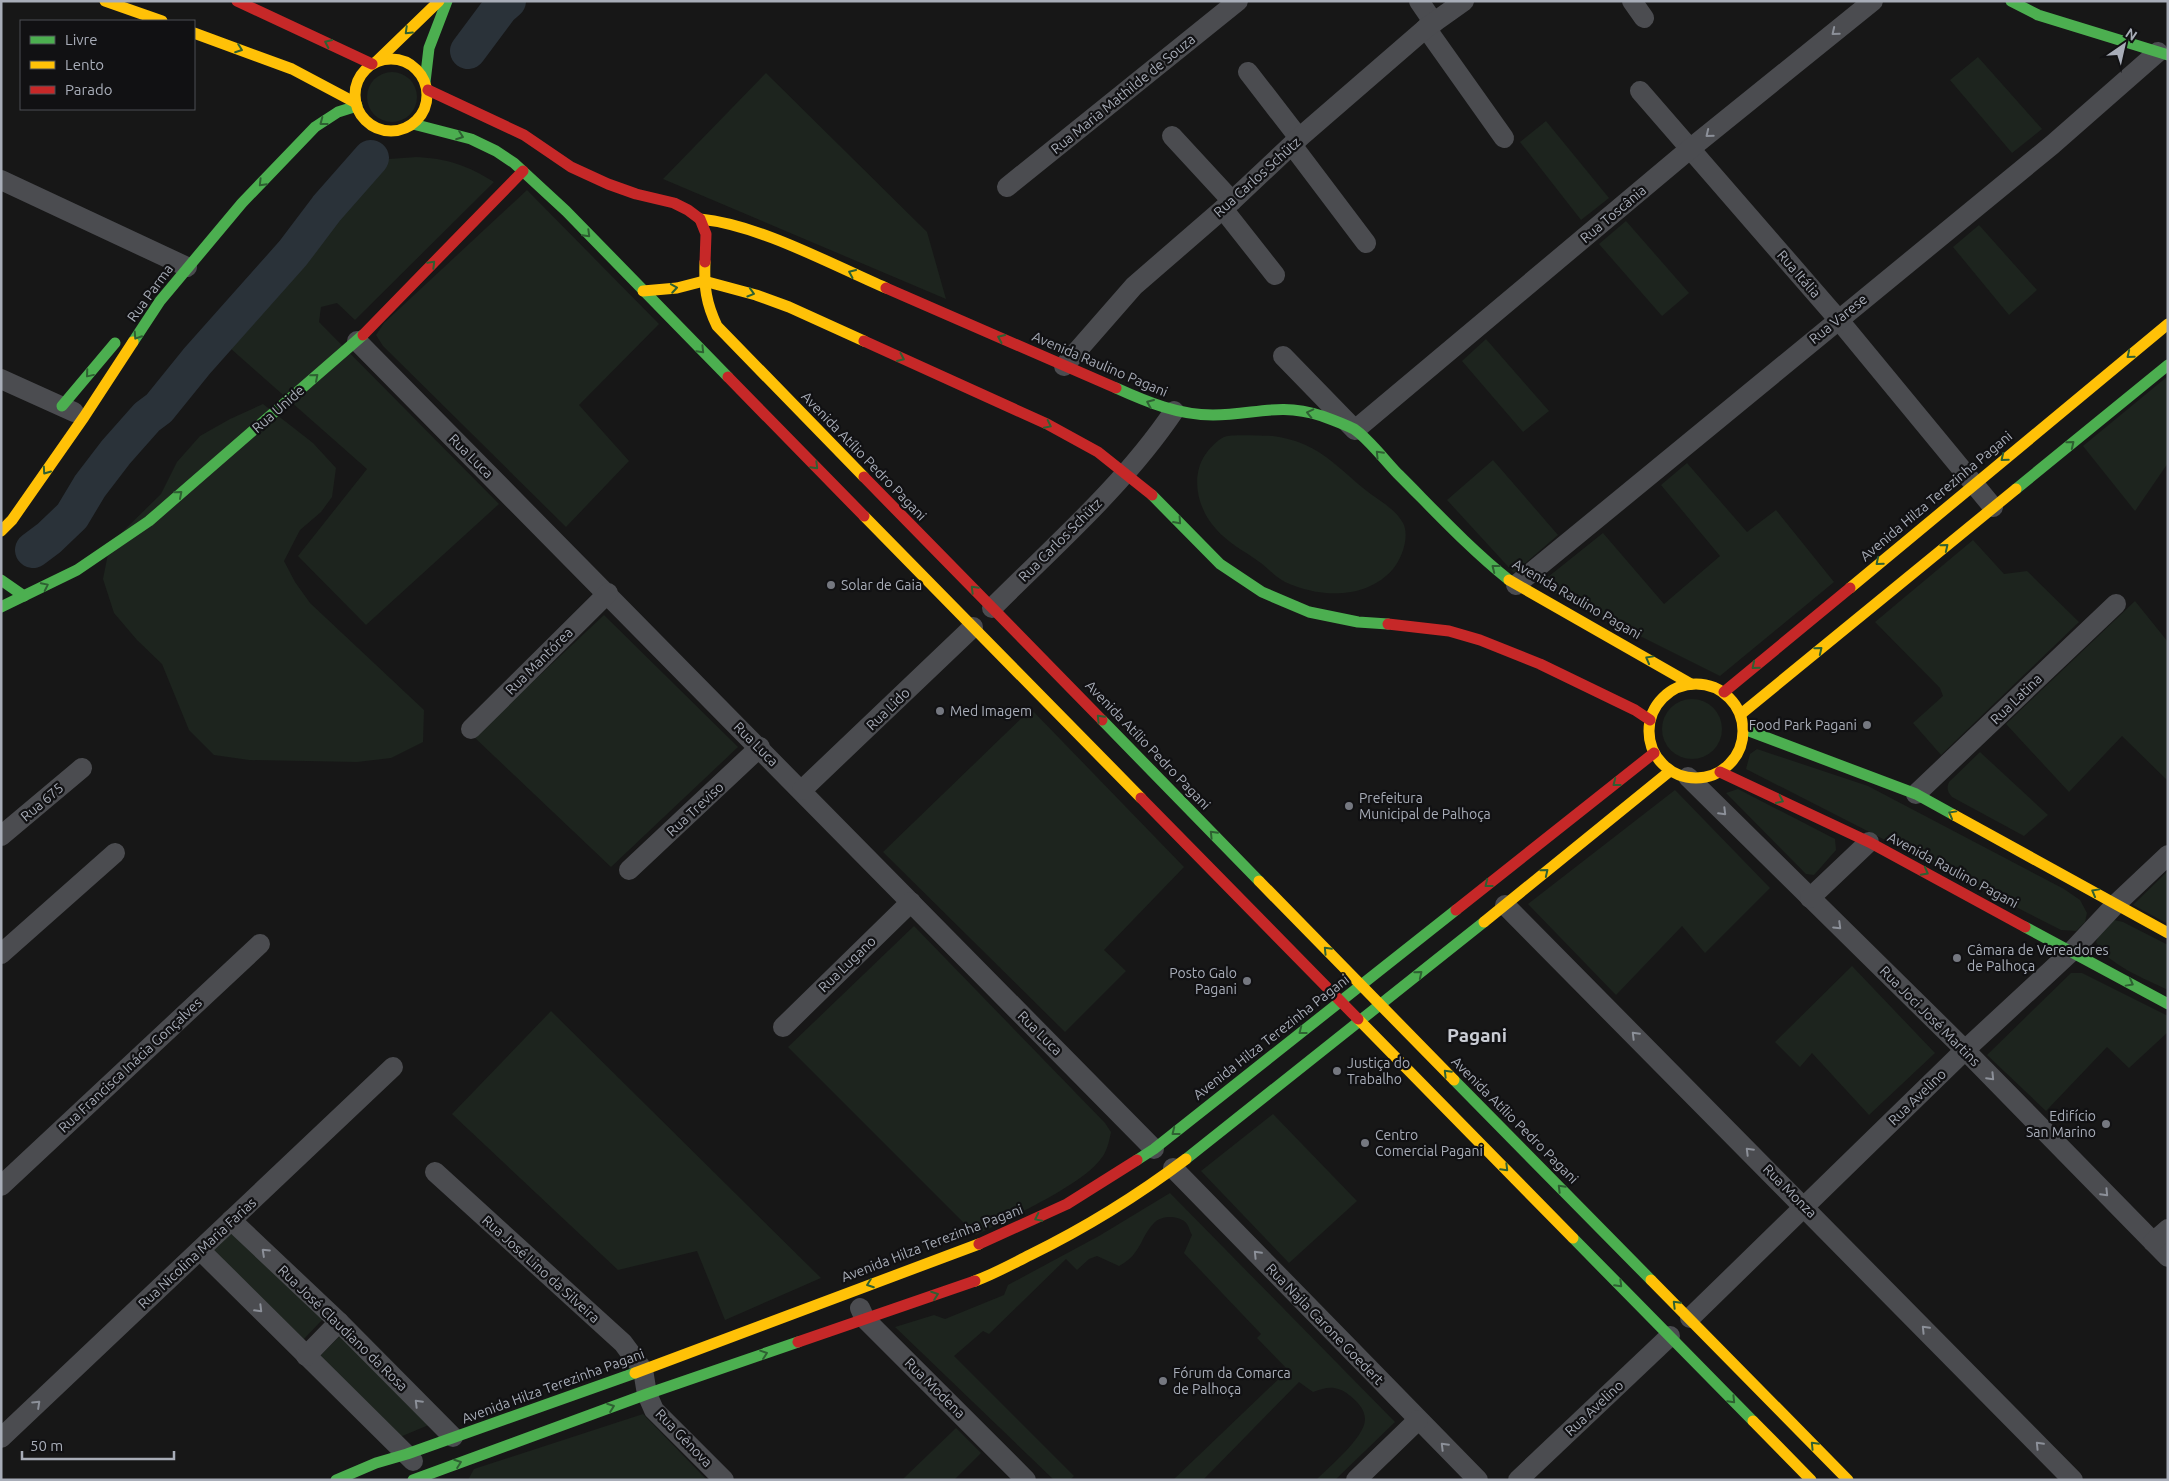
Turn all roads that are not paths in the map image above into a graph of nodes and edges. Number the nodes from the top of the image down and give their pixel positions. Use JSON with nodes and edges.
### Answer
{"nodes":[{"id":1,"x":105,"y":1,"type":"edge"},
{"id":2,"x":237,"y":1,"type":"edge"},
{"id":3,"x":439,"y":1,"type":"edge"},
{"id":4,"x":447,"y":1,"type":"edge"},
{"id":5,"x":1238,"y":1,"type":"edge"},
{"id":6,"x":1418,"y":1,"type":"edge"},
{"id":7,"x":1464,"y":1,"type":"edge"},
{"id":8,"x":1632,"y":1,"type":"edge"},
{"id":9,"x":1873,"y":1,"type":"edge"},
{"id":10,"x":2011,"y":1,"type":"edge"},
{"id":11,"x":1644,"y":18,"type":"dead end"},
{"id":12,"x":159,"y":20,"type":"edge"},
{"id":13,"x":1430,"y":26,"type":"junction"},
{"id":14,"x":195,"y":32,"type":"edge"},
{"id":15,"x":2163,"y":53,"type":"edge"},
{"id":16,"x":374,"y":63,"type":"junction"},
{"id":17,"x":1248,"y":72,"type":"dead end"},
{"id":18,"x":427,"y":86,"type":"junction"},
{"id":19,"x":1640,"y":91,"type":"dead end"},
{"id":20,"x":356,"y":105,"type":"junction"},
{"id":21,"x":413,"y":124,"type":"junction"},
{"id":22,"x":1172,"y":136,"type":"dead end"},
{"id":23,"x":1504,"y":138,"type":"dead end"},
{"id":24,"x":1295,"y":142,"type":"junction"},
{"id":25,"x":1691,"y":148,"type":"junction"},
{"id":26,"x":523,"y":171,"type":"junction"},
{"id":27,"x":1,"y":180,"type":"edge"},
{"id":28,"x":1007,"y":187,"type":"dead end"},
{"id":29,"x":1227,"y":205,"type":"junction"},
{"id":30,"x":700,"y":219,"type":"junction"},
{"id":31,"x":1366,"y":243,"type":"dead end"},
{"id":32,"x":187,"y":267,"type":"junction"},
{"id":33,"x":1275,"y":275,"type":"dead end"},
{"id":34,"x":704,"y":281,"type":"junction"},
{"id":35,"x":644,"y":291,"type":"junction"},
{"id":36,"x":160,"y":301,"type":"junction"},
{"id":37,"x":1838,"y":319,"type":"junction"},
{"id":38,"x":2168,"y":324,"type":"edge"},
{"id":39,"x":357,"y":341,"type":"junction"},
{"id":40,"x":1283,"y":356,"type":"dead end"},
{"id":41,"x":2168,"y":365,"type":"edge"},
{"id":42,"x":1064,"y":366,"type":"junction"},
{"id":43,"x":1,"y":379,"type":"edge"},
{"id":44,"x":62,"y":406,"type":"junction"},
{"id":45,"x":1174,"y":411,"type":"junction"},
{"id":46,"x":84,"y":417,"type":"junction"},
{"id":47,"x":1355,"y":430,"type":"junction"},
{"id":48,"x":1127,"y":472,"type":"junction"},
{"id":49,"x":1973,"y":483,"type":"junction"},
{"id":50,"x":1993,"y":507,"type":"junction"},
{"id":51,"x":1,"y":531,"type":"edge"},
{"id":52,"x":1,"y":580,"type":"edge"},
{"id":53,"x":1516,"y":585,"type":"junction"},
{"id":54,"x":608,"y":594,"type":"junction"},
{"id":55,"x":24,"y":596,"type":"junction"},
{"id":56,"x":2116,"y":604,"type":"dead end"},
{"id":57,"x":1,"y":607,"type":"edge"},
{"id":58,"x":992,"y":608,"type":"junction"},
{"id":59,"x":973,"y":627,"type":"junction"},
{"id":60,"x":1691,"y":684,"type":"junction"},
{"id":61,"x":1724,"y":692,"type":"junction"},
{"id":62,"x":1741,"y":714,"type":"junction"},
{"id":63,"x":1650,"y":720,"type":"junction"},
{"id":64,"x":471,"y":729,"type":"dead end"},
{"id":65,"x":1744,"y":729,"type":"junction"},
{"id":66,"x":760,"y":747,"type":"junction"},
{"id":67,"x":1654,"y":753,"type":"junction"},
{"id":68,"x":82,"y":768,"type":"dead end"},
{"id":69,"x":1720,"y":772,"type":"junction"},
{"id":70,"x":1679,"y":774,"type":"junction"},
{"id":71,"x":802,"y":790,"type":"junction"},
{"id":72,"x":1916,"y":794,"type":"junction"},
{"id":73,"x":1,"y":836,"type":"edge"},
{"id":74,"x":1869,"y":842,"type":"junction"},
{"id":75,"x":114,"y":853,"type":"dead end"},
{"id":76,"x":2168,"y":856,"type":"edge"},
{"id":77,"x":629,"y":870,"type":"dead end"},
{"id":78,"x":1810,"y":898,"type":"junction"},
{"id":79,"x":911,"y":902,"type":"junction"},
{"id":80,"x":1505,"y":904,"type":"junction"},
{"id":81,"x":2116,"y":904,"type":"junction"},
{"id":82,"x":2168,"y":933,"type":"edge"},
{"id":83,"x":260,"y":944,"type":"dead end"},
{"id":84,"x":2072,"y":951,"type":"junction"},
{"id":85,"x":1,"y":954,"type":"edge"},
{"id":86,"x":1361,"y":984,"type":"junction"},
{"id":87,"x":1340,"y":1001,"type":"junction"},
{"id":88,"x":2168,"y":1004,"type":"edge"},
{"id":89,"x":1380,"y":1005,"type":"junction"},
{"id":90,"x":1360,"y":1022,"type":"junction"},
{"id":91,"x":783,"y":1027,"type":"dead end"},
{"id":92,"x":1965,"y":1050,"type":"junction"},
{"id":93,"x":393,"y":1067,"type":"dead end"},
{"id":94,"x":1163,"y":1158,"type":"junction"},
{"id":95,"x":435,"y":1172,"type":"dead end"},
{"id":96,"x":1,"y":1186,"type":"edge"},
{"id":97,"x":1804,"y":1206,"type":"junction"},
{"id":98,"x":231,"y":1220,"type":"junction"},
{"id":99,"x":2168,"y":1229,"type":"edge"},
{"id":100,"x":2153,"y":1242,"type":"junction"},
{"id":101,"x":200,"y":1250,"type":"junction"},
{"id":102,"x":2168,"y":1258,"type":"edge"},
{"id":103,"x":901,"y":1273,"type":"junction"},
{"id":104,"x":853,"y":1290,"type":"junction"},
{"id":105,"x":911,"y":1295,"type":"junction"},
{"id":106,"x":1690,"y":1318,"type":"junction"},
{"id":107,"x":865,"y":1319,"type":"junction"},
{"id":108,"x":339,"y":1322,"type":"junction"},
{"id":109,"x":1670,"y":1336,"type":"junction"},
{"id":110,"x":306,"y":1356,"type":"junction"},
{"id":111,"x":643,"y":1370,"type":"junction"},
{"id":112,"x":647,"y":1394,"type":"junction"},
{"id":113,"x":1418,"y":1420,"type":"junction"},
{"id":114,"x":453,"y":1437,"type":"junction"},
{"id":115,"x":1,"y":1438,"type":"edge"},
{"id":116,"x":407,"y":1454,"type":"junction"},
{"id":117,"x":423,"y":1478,"type":"edge"},
{"id":118,"x":336,"y":1480,"type":"edge"},
{"id":119,"x":724,"y":1480,"type":"edge"},
{"id":120,"x":1026,"y":1480,"type":"edge"},
{"id":121,"x":1356,"y":1480,"type":"edge"},
{"id":122,"x":1478,"y":1480,"type":"edge"},
{"id":123,"x":1518,"y":1480,"type":"edge"},
{"id":124,"x":1810,"y":1480,"type":"edge"},
{"id":125,"x":1848,"y":1480,"type":"edge"},
{"id":126,"x":2073,"y":1480,"type":"edge"}],
"edges":[{"from":1,"to":12,"type":"main road"},
{"from":16,"to":2,"type":"main road","one_way":true},
{"from":3,"to":16,"type":"main road","one_way":true},
{"from":4,"to":18,"type":"main road"},
{"from":5,"to":28,"type":"street","name":"Rua Maria Mathilde de Souza"},
{"from":6,"to":13,"type":"street"},
{"from":7,"to":13,"type":"street","name":"Rua Carlos Schütz"},
{"from":8,"to":11,"type":"street"},
{"from":9,"to":25,"type":"street","name":"Rua Toscânia","one_way":true},
{"from":10,"to":15,"type":"main road"},
{"from":13,"to":23,"type":"street"},
{"from":13,"to":24,"type":"street","name":"Rua Carlos Schütz"},
{"from":14,"to":20,"type":"main road","one_way":true},
{"from":15,"to":37,"type":"street","name":"Rua Varese"},
{"from":16,"to":18,"type":"main road"},
{"from":16,"to":20,"type":"main road"},
{"from":17,"to":24,"type":"street"},
{"from":18,"to":21,"type":"main road"},
{"from":18,"to":30,"type":"main road"},
{"from":19,"to":25,"type":"street","name":"Rua Itália"},
{"from":20,"to":21,"type":"main road"},
{"from":20,"to":32,"type":"main road","name":"Rua Parma","one_way":true},
{"from":21,"to":26,"type":"main road","one_way":true},
{"from":22,"to":29,"type":"street"},
{"from":24,"to":29,"type":"street","name":"Rua Carlos Schütz"},
{"from":24,"to":31,"type":"street"},
{"from":25,"to":37,"type":"street","name":"Rua Itália"},
{"from":25,"to":47,"type":"street","name":"Rua Toscânia"},
{"from":26,"to":35,"type":"main road","one_way":true},
{"from":39,"to":26,"type":"main road","name":"Rua Unide","one_way":true},
{"from":27,"to":32,"type":"street"},
{"from":29,"to":33,"type":"street"},
{"from":29,"to":42,"type":"street","name":"Rua Carlos Schütz"},
{"from":30,"to":34,"type":"main road","name":"Avenida Atílio Pedro Pagani"},
{"from":42,"to":30,"type":"main road","name":"Avenida Raulino Pagani","one_way":true},
{"from":32,"to":36,"type":"main road","name":"Rua Parma"},
{"from":35,"to":34,"type":"main road","one_way":true},
{"from":34,"to":48,"type":"main road","one_way":true},
{"from":58,"to":34,"type":"main road","name":"Avenida Atílio Pedro Pagani","one_way":true},
{"from":35,"to":59,"type":"main road","one_way":true},
{"from":36,"to":44,"type":"main road","one_way":true},
{"from":36,"to":46,"type":"main road","name":"Rua Parma","one_way":true},
{"from":37,"to":49,"type":"street","name":"Rua Itália"},
{"from":37,"to":53,"type":"street","name":"Rua Varese"},
{"from":38,"to":49,"type":"main road","name":"Avenida Hilza Terezinha Pagani","one_way":true},
{"from":39,"to":54,"type":"street","name":"Rua Luca"},
{"from":55,"to":39,"type":"main road","name":"Rua Unide","one_way":true},
{"from":40,"to":47,"type":"street"},
{"from":50,"to":41,"type":"main road","one_way":true},
{"from":45,"to":42,"type":"main road","name":"Avenida Raulino Pagani","one_way":true},
{"from":43,"to":44,"type":"street"},
{"from":44,"to":46,"type":"street"},
{"from":47,"to":45,"type":"main road","name":"Avenida Raulino Pagani","one_way":true},
{"from":45,"to":48,"type":"street","name":"Rua Carlos Schütz"},
{"from":46,"to":51,"type":"main road","name":"Rua Parma","one_way":true},
{"from":53,"to":47,"type":"main road","name":"Avenida Raulino Pagani","one_way":true},
{"from":48,"to":58,"type":"street","name":"Rua Carlos Schütz"},
{"from":48,"to":63,"type":"main road","one_way":true},
{"from":49,"to":50,"type":"street","name":"Rua Itália"},
{"from":49,"to":61,"type":"main road","name":"Avenida Hilza Terezinha Pagani","one_way":true},
{"from":62,"to":50,"type":"main road","one_way":true},
{"from":52,"to":55,"type":"main road"},
{"from":60,"to":53,"type":"main road","name":"Avenida Raulino Pagani","one_way":true},
{"from":54,"to":64,"type":"street","name":"Rua Mantórea"},
{"from":54,"to":66,"type":"street","name":"Rua Luca"},
{"from":55,"to":57,"type":"main road","name":"Rua Unide"},
{"from":56,"to":72,"type":"street","name":"Rua Latina"},
{"from":86,"to":58,"type":"main road","name":"Avenida Atílio Pedro Pagani","one_way":true},
{"from":59,"to":71,"type":"street","name":"Rua Lido"},
{"from":59,"to":87,"type":"main road"},
{"from":60,"to":61,"type":"main road"},
{"from":60,"to":63,"type":"main road"},
{"from":61,"to":62,"type":"main road"},
{"from":62,"to":65,"type":"main road"},
{"from":63,"to":67,"type":"main road"},
{"from":65,"to":69,"type":"main road"},
{"from":65,"to":72,"type":"main road"},
{"from":66,"to":71,"type":"street","name":"Rua Luca"},
{"from":66,"to":77,"type":"street","name":"Rua Treviso"},
{"from":67,"to":70,"type":"main road"},
{"from":67,"to":86,"type":"main road","name":"Avenida Hilza Terezinha Pagani","one_way":true},
{"from":68,"to":73,"type":"street","name":"Rua 675"},
{"from":69,"to":70,"type":"main road"},
{"from":69,"to":74,"type":"main road","name":"Avenida Raulino Pagani","one_way":true},
{"from":70,"to":78,"type":"street","name":"Rua Joci José Martins","one_way":true},
{"from":80,"to":70,"type":"main road","name":"Avenida Hilza Terezinha Pagani","one_way":true},
{"from":71,"to":79,"type":"street","name":"Rua Luca"},
{"from":81,"to":72,"type":"main road","one_way":true},
{"from":74,"to":78,"type":"street"},
{"from":74,"to":84,"type":"main road","name":"Avenida Raulino Pagani","one_way":true},
{"from":75,"to":85,"type":"street"},
{"from":76,"to":81,"type":"street","name":"Rua Avelino"},
{"from":78,"to":92,"type":"street","name":"Rua Joci José Martins","one_way":true},
{"from":79,"to":91,"type":"street","name":"Rua Lugano"},
{"from":79,"to":94,"type":"street","name":"Rua Luca"},
{"from":89,"to":80,"type":"main road","name":"Avenida Hilza Terezinha Pagani","one_way":true},
{"from":97,"to":80,"type":"street","name":"Rua Monza","one_way":true},
{"from":81,"to":82,"type":"main road"},
{"from":81,"to":84,"type":"street","name":"Rua Avelino"},
{"from":83,"to":96,"type":"street","name":"Rua Francisca Inácia Gonçalves"},
{"from":84,"to":88,"type":"main road","name":"Avenida Raulino Pagani","one_way":true},
{"from":84,"to":92,"type":"street","name":"Rua Avelino"},
{"from":86,"to":87,"type":"main road","name":"Avenida Hilza Terezinha Pagani"},
{"from":86,"to":89,"type":"main road","name":"Avenida Atílio Pedro Pagani"},
{"from":87,"to":90,"type":"main road"},
{"from":87,"to":94,"type":"main road","name":"Avenida Hilza Terezinha Pagani","one_way":true},
{"from":89,"to":90,"type":"main road","name":"Avenida Hilza Terezinha Pagani"},
{"from":106,"to":89,"type":"main road","name":"Avenida Atílio Pedro Pagani","one_way":true},
{"from":90,"to":94,"type":"main road","name":"Avenida Hilza Terezinha Pagani"},
{"from":90,"to":109,"type":"main road","one_way":true},
{"from":92,"to":97,"type":"street","name":"Rua Avelino"},
{"from":92,"to":100,"type":"street","name":"Rua Joci José Martins","one_way":true},
{"from":93,"to":98,"type":"street","name":"Rua Nicolina Maria Farias"},
{"from":94,"to":103,"type":"main road","name":"Avenida Hilza Terezinha Pagani","one_way":true},
{"from":105,"to":94,"type":"main road","name":"Avenida Hilza Terezinha Pagani","one_way":true},
{"from":113,"to":94,"type":"street","name":"Rua Najla Carone Goedert","one_way":true},
{"from":95,"to":111,"type":"street","name":"Rua José Lino da Silveira"},
{"from":97,"to":106,"type":"street","name":"Rua Avelino"},
{"from":126,"to":97,"type":"street","name":"Rua Monza","one_way":true},
{"from":98,"to":101,"type":"street","name":"Rua Nicolina Maria Farias"},
{"from":108,"to":98,"type":"street","name":"Rua José Claudiano da Rosa","one_way":true},
{"from":99,"to":100,"type":"street"},
{"from":100,"to":102,"type":"street","name":"Rua Joci José Martins"},
{"from":101,"to":110,"type":"street","one_way":true},
{"from":115,"to":101,"type":"street","name":"Rua Nicolina Maria Farias","one_way":true},
{"from":103,"to":104,"type":"main road","name":"Avenida Hilza Terezinha Pagani","one_way":true},
{"from":103,"to":105,"type":"main road"},
{"from":104,"to":107,"type":"street","name":"Rua Modena"},
{"from":104,"to":111,"type":"main road","name":"Avenida Hilza Terezinha Pagani"},
{"from":105,"to":107,"type":"main road","name":"Avenida Hilza Terezinha Pagani"},
{"from":125,"to":106,"type":"main road","name":"Avenida Atílio Pedro Pagani","one_way":true},
{"from":112,"to":107,"type":"main road","name":"Avenida Hilza Terezinha Pagani","one_way":true},
{"from":107,"to":120,"type":"street","name":"Rua Modena"},
{"from":108,"to":110,"type":"street"},
{"from":114,"to":108,"type":"street","name":"Rua José Claudiano da Rosa","one_way":true},
{"from":109,"to":123,"type":"street","name":"Rua Avelino"},
{"from":109,"to":124,"type":"main road","one_way":true},
{"from":110,"to":116,"type":"street"},
{"from":111,"to":112,"type":"street"},
{"from":111,"to":114,"type":"main road","name":"Avenida Hilza Terezinha Pagani"},
{"from":117,"to":112,"type":"main road","name":"Avenida Hilza Terezinha Pagani","one_way":true},
{"from":112,"to":119,"type":"street","name":"Rua Gênova"},
{"from":113,"to":121,"type":"street"},
{"from":122,"to":113,"type":"street","name":"Rua Najla Carone Goedert","one_way":true},
{"from":114,"to":116,"type":"main road","name":"Avenida Hilza Terezinha Pagani"},
{"from":116,"to":117,"type":"street"},
{"from":116,"to":118,"type":"main road","name":"Avenida Hilza Terezinha Pagani"}]}
